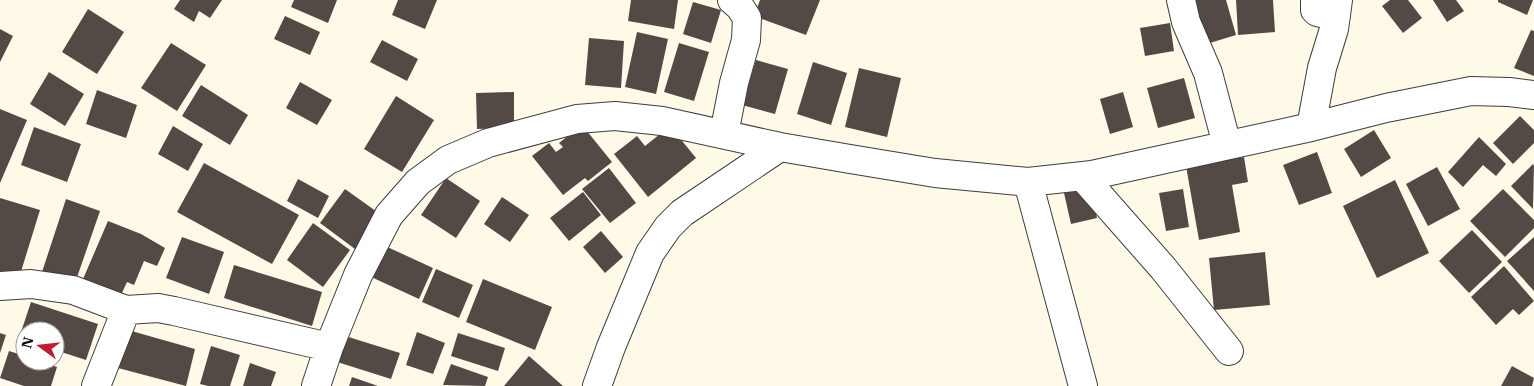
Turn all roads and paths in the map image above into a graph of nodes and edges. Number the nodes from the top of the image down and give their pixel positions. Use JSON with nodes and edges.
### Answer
{"nodes":[{"id":1,"x":1181,"y":0,"type":"edge"},
{"id":2,"x":735,"y":1,"type":"edge"},
{"id":3,"x":1330,"y":5,"type":"edge"},
{"id":4,"x":1534,"y":95,"type":"edge"},
{"id":5,"x":1312,"y":127,"type":"junction"},
{"id":6,"x":724,"y":134,"type":"junction"},
{"id":7,"x":1227,"y":145,"type":"junction"},
{"id":8,"x":780,"y":147,"type":"junction"},
{"id":9,"x":1082,"y":176,"type":"junction"},
{"id":10,"x":1028,"y":182,"type":"junction"},
{"id":11,"x":0,"y":286,"type":"edge"},
{"id":12,"x":126,"y":310,"type":"junction"},
{"id":13,"x":329,"y":347,"type":"junction"},
{"id":14,"x":1229,"y":351,"type":"dead end"},
{"id":15,"x":96,"y":386,"type":"edge"},
{"id":16,"x":316,"y":386,"type":"edge"},
{"id":17,"x":597,"y":386,"type":"edge"},
{"id":18,"x":1083,"y":386,"type":"edge"}],
"edges":[{"from":1,"to":7,"type":"street"},
{"from":2,"to":6,"type":"street"},
{"from":3,"to":5,"type":"street"},
{"from":4,"to":5,"type":"street"},
{"from":5,"to":7,"type":"street"},
{"from":6,"to":8,"type":"street"},
{"from":6,"to":13,"type":"street"},
{"from":7,"to":9,"type":"street"},
{"from":8,"to":10,"type":"street"},
{"from":8,"to":17,"type":"street"},
{"from":9,"to":10,"type":"street"},
{"from":9,"to":14,"type":"street"},
{"from":10,"to":18,"type":"street"},
{"from":11,"to":12,"type":"street"},
{"from":12,"to":13,"type":"street"},
{"from":12,"to":15,"type":"street"},
{"from":13,"to":16,"type":"street"}]}
